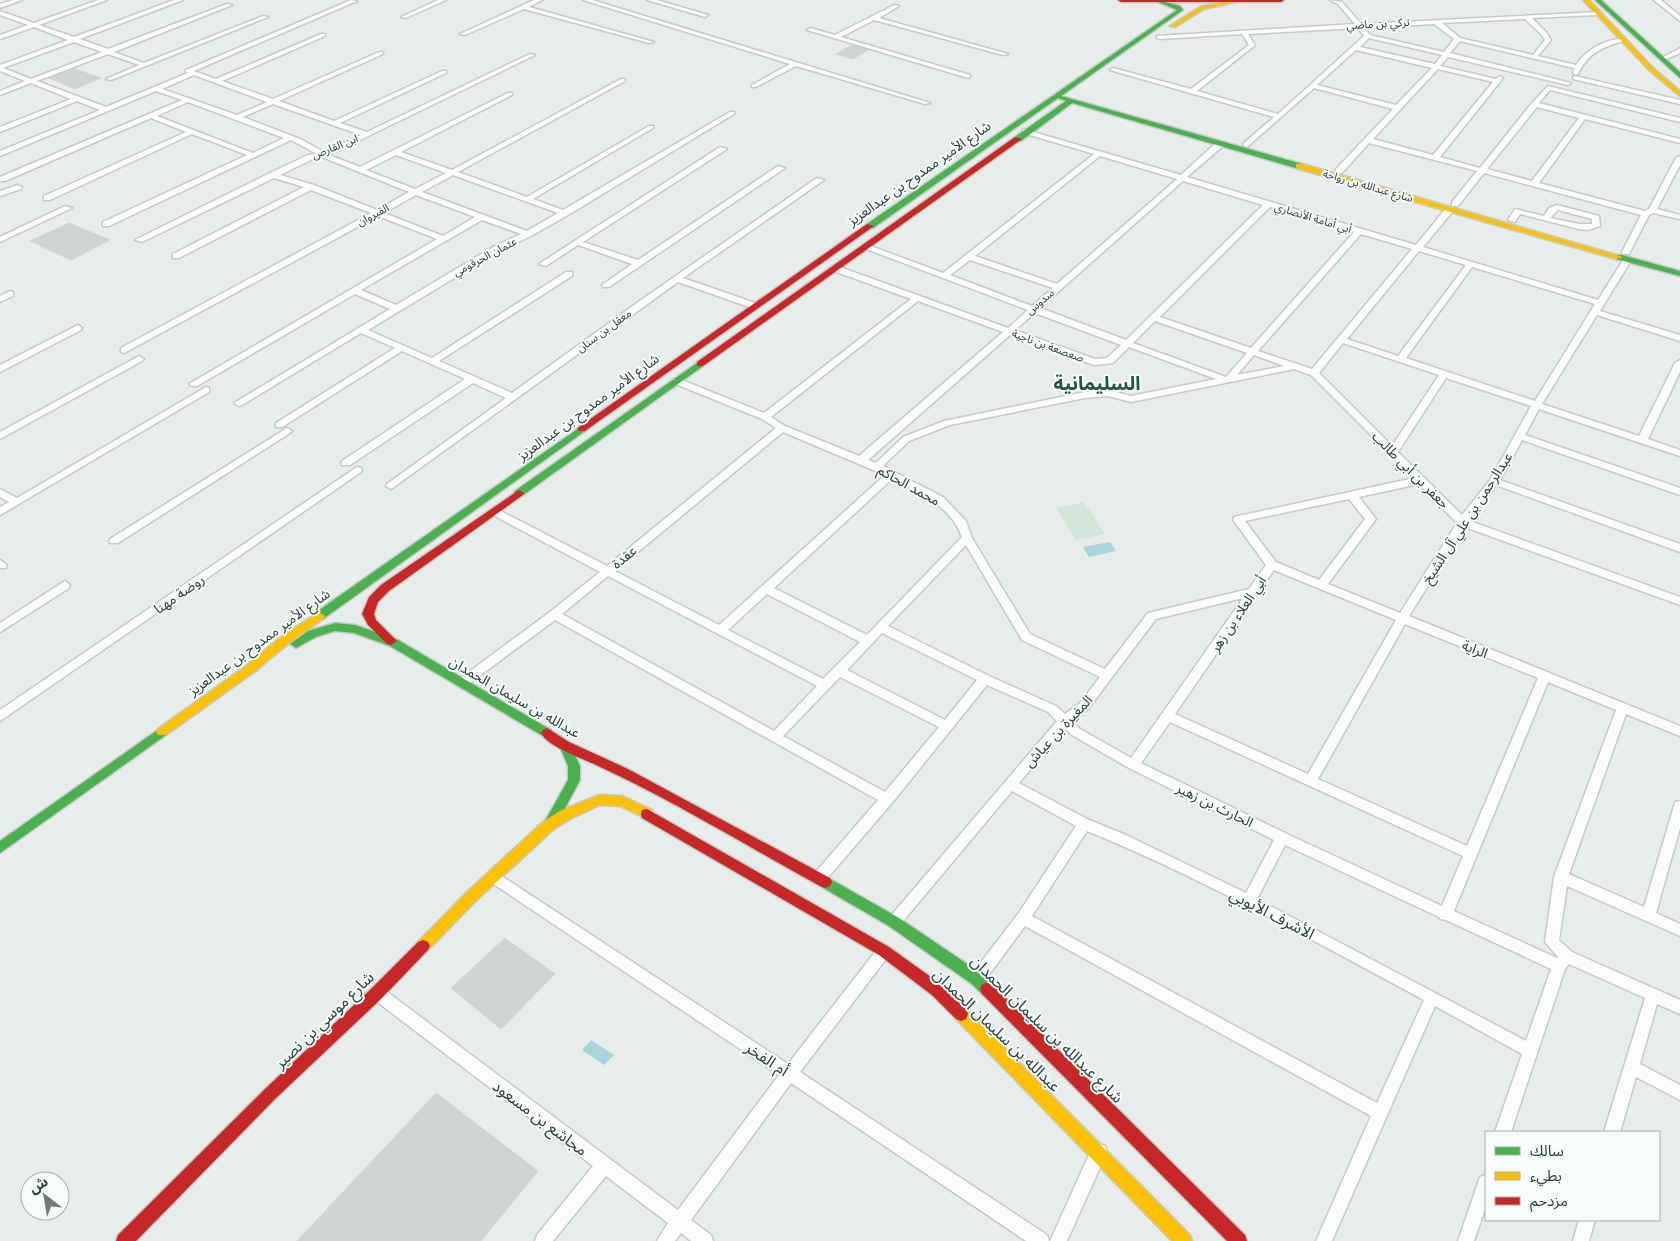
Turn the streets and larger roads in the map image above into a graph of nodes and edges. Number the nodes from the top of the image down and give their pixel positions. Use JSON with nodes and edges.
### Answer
{"nodes":[{"id":1,"x":19,"y":0,"type":"edge"},
{"id":2,"x":104,"y":0,"type":"edge"},
{"id":3,"x":180,"y":0,"type":"edge"},
{"id":4,"x":443,"y":0,"type":"edge"},
{"id":5,"x":539,"y":0,"type":"edge"},
{"id":6,"x":586,"y":0,"type":"edge"},
{"id":7,"x":650,"y":0,"type":"edge"},
{"id":8,"x":1121,"y":0,"type":"edge"},
{"id":9,"x":1160,"y":0,"type":"edge"},
{"id":10,"x":1281,"y":0,"type":"edge"},
{"id":11,"x":1333,"y":0,"type":"edge"},
{"id":12,"x":1657,"y":0,"type":"edge"},
{"id":13,"x":354,"y":1,"type":"dead end"},
{"id":14,"x":1236,"y":1,"type":"edge"},
{"id":15,"x":1594,"y":4,"type":"edge"},
{"id":16,"x":229,"y":5,"type":"dead end"},
{"id":17,"x":0,"y":6,"type":"edge"},
{"id":18,"x":896,"y":6,"type":"dead end"},
{"id":19,"x":524,"y":7,"type":"junction"},
{"id":20,"x":1671,"y":12,"type":"junction"},
{"id":21,"x":1680,"y":12,"type":"edge"},
{"id":22,"x":0,"y":13,"type":"edge"},
{"id":23,"x":705,"y":15,"type":"dead end"},
{"id":24,"x":1526,"y":16,"type":"junction"},
{"id":25,"x":265,"y":17,"type":"dead end"},
{"id":26,"x":404,"y":17,"type":"dead end"},
{"id":27,"x":873,"y":18,"type":"junction"},
{"id":28,"x":1680,"y":19,"type":"edge"},
{"id":29,"x":1436,"y":22,"type":"junction"},
{"id":30,"x":34,"y":25,"type":"junction"},
{"id":31,"x":1359,"y":25,"type":"junction"},
{"id":32,"x":810,"y":30,"type":"dead end"},
{"id":33,"x":1244,"y":33,"type":"junction"},
{"id":34,"x":464,"y":34,"type":"dead end"},
{"id":35,"x":323,"y":35,"type":"dead end"},
{"id":36,"x":1158,"y":36,"type":"junction"},
{"id":37,"x":1368,"y":36,"type":"junction"},
{"id":38,"x":0,"y":37,"type":"edge"},
{"id":39,"x":837,"y":37,"type":"junction"},
{"id":40,"x":75,"y":39,"type":"junction"},
{"id":41,"x":1458,"y":39,"type":"junction"},
{"id":42,"x":1622,"y":40,"type":"junction"},
{"id":43,"x":651,"y":42,"type":"dead end"},
{"id":44,"x":1356,"y":48,"type":"junction"},
{"id":45,"x":1680,"y":50,"type":"edge"},
{"id":46,"x":108,"y":51,"type":"junction"},
{"id":47,"x":381,"y":53,"type":"dead end"},
{"id":48,"x":1005,"y":54,"type":"dead end"},
{"id":49,"x":1447,"y":54,"type":"junction"},
{"id":50,"x":532,"y":55,"type":"dead end"},
{"id":51,"x":1534,"y":57,"type":"junction"},
{"id":52,"x":1663,"y":59,"type":"junction"},
{"id":53,"x":796,"y":63,"type":"junction"},
{"id":54,"x":145,"y":65,"type":"junction"},
{"id":55,"x":1436,"y":67,"type":"junction"},
{"id":56,"x":1578,"y":67,"type":"junction"},
{"id":57,"x":0,"y":68,"type":"edge"},
{"id":58,"x":1508,"y":68,"type":"junction"},
{"id":59,"x":1113,"y":70,"type":"junction"},
{"id":60,"x":191,"y":72,"type":"junction"},
{"id":61,"x":444,"y":72,"type":"dead end"},
{"id":62,"x":968,"y":76,"type":"dead end"},
{"id":63,"x":1680,"y":76,"type":"edge"},
{"id":64,"x":1575,"y":78,"type":"junction"},
{"id":65,"x":109,"y":79,"type":"dead end"},
{"id":66,"x":216,"y":80,"type":"junction"},
{"id":67,"x":623,"y":80,"type":"dead end"},
{"id":68,"x":32,"y":81,"type":"junction"},
{"id":69,"x":1497,"y":81,"type":"junction"},
{"id":70,"x":1568,"y":83,"type":"junction"},
{"id":71,"x":754,"y":86,"type":"dead end"},
{"id":72,"x":1313,"y":86,"type":"junction"},
{"id":73,"x":157,"y":89,"type":"junction"},
{"id":74,"x":1558,"y":90,"type":"junction"},
{"id":75,"x":1193,"y":91,"type":"junction"},
{"id":76,"x":0,"y":93,"type":"edge"},
{"id":77,"x":510,"y":94,"type":"dead end"},
{"id":78,"x":1680,"y":94,"type":"edge"},
{"id":79,"x":1067,"y":96,"type":"junction"},
{"id":80,"x":77,"y":99,"type":"junction"},
{"id":81,"x":188,"y":100,"type":"junction"},
{"id":82,"x":273,"y":102,"type":"junction"},
{"id":83,"x":1680,"y":102,"type":"edge"},
{"id":84,"x":927,"y":104,"type":"dead end"},
{"id":85,"x":1534,"y":104,"type":"junction"},
{"id":86,"x":1398,"y":108,"type":"junction"},
{"id":87,"x":106,"y":110,"type":"junction"},
{"id":88,"x":732,"y":113,"type":"dead end"},
{"id":89,"x":151,"y":116,"type":"junction"},
{"id":90,"x":1280,"y":116,"type":"junction"},
{"id":91,"x":1584,"y":116,"type":"junction"},
{"id":92,"x":238,"y":117,"type":"junction"},
{"id":93,"x":1680,"y":120,"type":"edge"},
{"id":94,"x":335,"y":124,"type":"junction"},
{"id":95,"x":651,"y":127,"type":"dead end"},
{"id":96,"x":0,"y":130,"type":"edge"},
{"id":97,"x":1026,"y":131,"type":"junction"},
{"id":98,"x":192,"y":132,"type":"junction"},
{"id":99,"x":367,"y":135,"type":"junction"},
{"id":100,"x":290,"y":138,"type":"junction"},
{"id":101,"x":1368,"y":140,"type":"junction"},
{"id":102,"x":1680,"y":141,"type":"edge"},
{"id":103,"x":1220,"y":144,"type":"junction"},
{"id":104,"x":1247,"y":145,"type":"junction"},
{"id":105,"x":723,"y":149,"type":"dead end"},
{"id":106,"x":395,"y":152,"type":"junction"},
{"id":107,"x":0,"y":154,"type":"edge"},
{"id":108,"x":1098,"y":154,"type":"junction"},
{"id":109,"x":252,"y":155,"type":"junction"},
{"id":110,"x":323,"y":155,"type":"junction"},
{"id":111,"x":1435,"y":158,"type":"junction"},
{"id":112,"x":1680,"y":158,"type":"edge"},
{"id":113,"x":781,"y":168,"type":"dead end"},
{"id":114,"x":360,"y":170,"type":"junction"},
{"id":115,"x":1339,"y":171,"type":"junction"},
{"id":116,"x":1481,"y":171,"type":"junction"},
{"id":117,"x":452,"y":172,"type":"junction"},
{"id":118,"x":273,"y":175,"type":"junction"},
{"id":119,"x":1181,"y":178,"type":"junction"},
{"id":120,"x":2,"y":179,"type":"dead end"},
{"id":121,"x":820,"y":180,"type":"dead end"},
{"id":122,"x":1534,"y":184,"type":"junction"},
{"id":123,"x":18,"y":186,"type":"dead end"},
{"id":124,"x":311,"y":187,"type":"junction"},
{"id":125,"x":415,"y":192,"type":"junction"},
{"id":126,"x":0,"y":194,"type":"edge"},
{"id":127,"x":47,"y":198,"type":"dead end"},
{"id":128,"x":528,"y":200,"type":"junction"},
{"id":129,"x":1268,"y":204,"type":"junction"},
{"id":130,"x":1452,"y":206,"type":"junction"},
{"id":131,"x":68,"y":208,"type":"dead end"},
{"id":132,"x":1649,"y":212,"type":"junction"},
{"id":133,"x":377,"y":213,"type":"junction"},
{"id":134,"x":565,"y":213,"type":"junction"},
{"id":135,"x":481,"y":217,"type":"junction"},
{"id":136,"x":1680,"y":217,"type":"edge"},
{"id":137,"x":1546,"y":218,"type":"junction"},
{"id":138,"x":1512,"y":220,"type":"junction"},
{"id":139,"x":106,"y":224,"type":"dead end"},
{"id":140,"x":1358,"y":232,"type":"junction"},
{"id":141,"x":528,"y":234,"type":"junction"},
{"id":142,"x":444,"y":238,"type":"junction"},
{"id":143,"x":0,"y":240,"type":"edge"},
{"id":144,"x":139,"y":240,"type":"dead end"},
{"id":145,"x":579,"y":242,"type":"junction"},
{"id":146,"x":865,"y":247,"type":"junction"},
{"id":147,"x":1416,"y":248,"type":"junction"},
{"id":148,"x":176,"y":256,"type":"dead end"},
{"id":149,"x":1627,"y":256,"type":"junction"},
{"id":150,"x":970,"y":257,"type":"junction"},
{"id":151,"x":638,"y":263,"type":"junction"},
{"id":152,"x":543,"y":264,"type":"dead end"},
{"id":153,"x":1470,"y":265,"type":"junction"},
{"id":154,"x":1680,"y":266,"type":"edge"},
{"id":155,"x":834,"y":268,"type":"junction"},
{"id":156,"x":569,"y":274,"type":"dead end"},
{"id":157,"x":1680,"y":274,"type":"edge"},
{"id":158,"x":944,"y":276,"type":"junction"},
{"id":159,"x":677,"y":279,"type":"junction"},
{"id":160,"x":606,"y":285,"type":"dead end"},
{"id":161,"x":1058,"y":287,"type":"junction"},
{"id":162,"x":355,"y":291,"type":"junction"},
{"id":163,"x":10,"y":294,"type":"dead end"},
{"id":164,"x":0,"y":298,"type":"edge"},
{"id":165,"x":917,"y":298,"type":"junction"},
{"id":166,"x":755,"y":306,"type":"junction"},
{"id":167,"x":396,"y":308,"type":"junction"},
{"id":168,"x":1598,"y":308,"type":"junction"},
{"id":169,"x":1032,"y":309,"type":"junction"},
{"id":170,"x":1155,"y":318,"type":"junction"},
{"id":171,"x":78,"y":328,"type":"dead end"},
{"id":172,"x":361,"y":330,"type":"junction"},
{"id":173,"x":1008,"y":331,"type":"junction"},
{"id":174,"x":1680,"y":338,"type":"edge"},
{"id":175,"x":1342,"y":340,"type":"junction"},
{"id":176,"x":1130,"y":343,"type":"junction"},
{"id":177,"x":402,"y":348,"type":"junction"},
{"id":178,"x":124,"y":350,"type":"dead end"},
{"id":179,"x":1253,"y":352,"type":"junction"},
{"id":180,"x":139,"y":359,"type":"dead end"},
{"id":181,"x":1400,"y":360,"type":"junction"},
{"id":182,"x":433,"y":361,"type":"junction"},
{"id":183,"x":1680,"y":363,"type":"edge"},
{"id":184,"x":1294,"y":367,"type":"junction"},
{"id":185,"x":0,"y":369,"type":"edge"},
{"id":186,"x":1314,"y":373,"type":"junction"},
{"id":187,"x":1445,"y":373,"type":"junction"},
{"id":188,"x":472,"y":379,"type":"junction"},
{"id":189,"x":1228,"y":380,"type":"junction"},
{"id":190,"x":676,"y":381,"type":"junction"},
{"id":191,"x":194,"y":384,"type":"dead end"},
{"id":192,"x":206,"y":390,"type":"dead end"},
{"id":193,"x":513,"y":397,"type":"junction"},
{"id":194,"x":239,"y":403,"type":"dead end"},
{"id":195,"x":1537,"y":405,"type":"junction"},
{"id":196,"x":765,"y":417,"type":"junction"},
{"id":197,"x":782,"y":428,"type":"junction"},
{"id":198,"x":0,"y":436,"type":"edge"},
{"id":199,"x":1520,"y":436,"type":"junction"},
{"id":200,"x":1642,"y":441,"type":"junction"},
{"id":201,"x":1393,"y":452,"type":"junction"},
{"id":202,"x":1680,"y":453,"type":"edge"},
{"id":203,"x":861,"y":460,"type":"junction"},
{"id":204,"x":346,"y":463,"type":"dead end"},
{"id":205,"x":878,"y":467,"type":"junction"},
{"id":206,"x":357,"y":470,"type":"dead end"},
{"id":207,"x":892,"y":474,"type":"junction"},
{"id":208,"x":1422,"y":480,"type":"junction"},
{"id":209,"x":1494,"y":480,"type":"junction"},
{"id":210,"x":391,"y":486,"type":"dead end"},
{"id":211,"x":0,"y":492,"type":"edge"},
{"id":212,"x":1680,"y":492,"type":"edge"},
{"id":213,"x":1351,"y":494,"type":"junction"},
{"id":214,"x":16,"y":502,"type":"junction"},
{"id":215,"x":0,"y":512,"type":"edge"},
{"id":216,"x":495,"y":512,"type":"junction"},
{"id":217,"x":1463,"y":522,"type":"junction"},
{"id":218,"x":967,"y":538,"type":"junction"},
{"id":219,"x":114,"y":541,"type":"dead end"},
{"id":220,"x":1680,"y":548,"type":"edge"},
{"id":221,"x":1272,"y":565,"type":"junction"},
{"id":222,"x":606,"y":572,"type":"junction"},
{"id":223,"x":1321,"y":585,"type":"junction"},
{"id":224,"x":65,"y":586,"type":"dead end"},
{"id":225,"x":767,"y":589,"type":"junction"},
{"id":226,"x":1254,"y":592,"type":"junction"},
{"id":227,"x":1680,"y":601,"type":"edge"},
{"id":228,"x":554,"y":615,"type":"junction"},
{"id":229,"x":1402,"y":619,"type":"junction"},
{"id":230,"x":0,"y":628,"type":"edge"},
{"id":231,"x":880,"y":628,"type":"junction"},
{"id":232,"x":720,"y":631,"type":"junction"},
{"id":233,"x":867,"y":640,"type":"junction"},
{"id":234,"x":394,"y":643,"type":"junction"},
{"id":235,"x":250,"y":669,"type":"junction"},
{"id":236,"x":838,"y":671,"type":"junction"},
{"id":237,"x":1107,"y":675,"type":"junction"},
{"id":238,"x":1545,"y":676,"type":"junction"},
{"id":239,"x":985,"y":679,"type":"junction"},
{"id":240,"x":462,"y":683,"type":"junction"},
{"id":241,"x":824,"y":685,"type":"junction"},
{"id":242,"x":1623,"y":707,"type":"junction"},
{"id":243,"x":0,"y":716,"type":"edge"},
{"id":244,"x":1169,"y":716,"type":"junction"},
{"id":245,"x":1063,"y":722,"type":"junction"},
{"id":246,"x":948,"y":726,"type":"junction"},
{"id":247,"x":1680,"y":730,"type":"edge"},
{"id":248,"x":774,"y":738,"type":"junction"},
{"id":249,"x":565,"y":745,"type":"junction"},
{"id":250,"x":1133,"y":765,"type":"junction"},
{"id":251,"x":624,"y":772,"type":"joint"},
{"id":252,"x":1311,"y":780,"type":"junction"},
{"id":253,"x":1010,"y":784,"type":"junction"},
{"id":254,"x":887,"y":799,"type":"junction"},
{"id":255,"x":1680,"y":806,"type":"edge"},
{"id":256,"x":1084,"y":824,"type":"junction"},
{"id":257,"x":549,"y":826,"type":"junction"},
{"id":258,"x":1282,"y":838,"type":"junction"},
{"id":259,"x":0,"y":848,"type":"edge"},
{"id":260,"x":1471,"y":854,"type":"junction"},
{"id":261,"x":494,"y":877,"type":"junction"},
{"id":262,"x":1561,"y":877,"type":"junction"},
{"id":263,"x":819,"y":878,"type":"junction"},
{"id":264,"x":1249,"y":901,"type":"junction"},
{"id":265,"x":1445,"y":915,"type":"junction"},
{"id":266,"x":1648,"y":916,"type":"junction"},
{"id":267,"x":1023,"y":918,"type":"junction"},
{"id":268,"x":894,"y":922,"type":"junction"},
{"id":269,"x":1680,"y":930,"type":"edge"},
{"id":270,"x":884,"y":951,"type":"junction"},
{"id":271,"x":1563,"y":961,"type":"junction"},
{"id":272,"x":977,"y":979,"type":"junction"},
{"id":273,"x":377,"y":993,"type":"junction"},
{"id":274,"x":1653,"y":994,"type":"junction"},
{"id":275,"x":1432,"y":997,"type":"junction"},
{"id":276,"x":1680,"y":1007,"type":"edge"},
{"id":277,"x":1531,"y":1051,"type":"junction"},
{"id":278,"x":1631,"y":1067,"type":"junction"},
{"id":279,"x":789,"y":1074,"type":"junction"},
{"id":280,"x":1680,"y":1093,"type":"edge"},
{"id":281,"x":1381,"y":1113,"type":"junction"},
{"id":282,"x":1503,"y":1131,"type":"edge"},
{"id":283,"x":1612,"y":1131,"type":"edge"},
{"id":284,"x":1099,"y":1152,"type":"junction"},
{"id":285,"x":603,"y":1166,"type":"junction"},
{"id":286,"x":1485,"y":1185,"type":"edge"},
{"id":287,"x":1588,"y":1221,"type":"edge"},
{"id":288,"x":679,"y":1222,"type":"junction"},
{"id":289,"x":124,"y":1241,"type":"edge"},
{"id":290,"x":543,"y":1241,"type":"edge"},
{"id":291,"x":665,"y":1241,"type":"edge"},
{"id":292,"x":705,"y":1241,"type":"edge"},
{"id":293,"x":1041,"y":1241,"type":"edge"},
{"id":294,"x":1058,"y":1241,"type":"edge"},
{"id":295,"x":1184,"y":1241,"type":"edge"},
{"id":296,"x":1239,"y":1241,"type":"edge"},
{"id":297,"x":1324,"y":1241,"type":"edge"},
{"id":298,"x":1466,"y":1241,"type":"edge"},
{"id":299,"x":1582,"y":1241,"type":"edge"}],
"edges":[{"from":1,"to":17,"type":"street"},
{"from":2,"to":30,"type":"street"},
{"from":3,"to":40,"type":"street"},
{"from":4,"to":26,"type":"street"},
{"from":5,"to":19,"type":"street"},
{"from":6,"to":53,"type":"street"},
{"from":7,"to":23,"type":"street"},
{"from":8,"to":9,"type":"street"},
{"from":9,"to":14,"type":"street"},
{"from":9,"to":79,"type":"street","name":"شارع الأمير ممدوح بن عبدالعزيز"},
{"from":10,"to":14,"type":"street"},
{"from":11,"to":31,"type":"street"},
{"from":12,"to":20,"type":"street"},
{"from":13,"to":60,"type":"street"},
{"from":14,"to":36,"type":"street","name":"شارع الأمير ممدوح بن عبدالعزيز"},
{"from":15,"to":24,"type":"street","name":"تركي بن ماضي"},
{"from":15,"to":42,"type":"street"},
{"from":15,"to":52,"type":"street"},
{"from":16,"to":46,"type":"street"},
{"from":18,"to":27,"type":"street"},
{"from":19,"to":34,"type":"street"},
{"from":19,"to":43,"type":"street"},
{"from":20,"to":21,"type":"street"},
{"from":20,"to":28,"type":"street"},
{"from":22,"to":30,"type":"street"},
{"from":24,"to":29,"type":"street","name":"تركي بن ماضي"},
{"from":24,"to":51,"type":"street"},
{"from":25,"to":54,"type":"street"},
{"from":27,"to":39,"type":"street"},
{"from":27,"to":48,"type":"street"},
{"from":29,"to":31,"type":"street","name":"تركي بن ماضي"},
{"from":29,"to":41,"type":"street"},
{"from":30,"to":38,"type":"street"},
{"from":30,"to":40,"type":"street"},
{"from":31,"to":33,"type":"street","name":"تركي بن ماضي"},
{"from":31,"to":37,"type":"street"},
{"from":32,"to":39,"type":"street"},
{"from":33,"to":36,"type":"street","name":"تركي بن ماضي"},
{"from":33,"to":75,"type":"street"},
{"from":35,"to":66,"type":"street"},
{"from":36,"to":59,"type":"street","name":"شارع الأمير ممدوح بن عبدالعزيز"},
{"from":37,"to":44,"type":"street"},
{"from":37,"to":49,"type":"street"},
{"from":39,"to":62,"type":"street"},
{"from":40,"to":46,"type":"street"},
{"from":40,"to":57,"type":"street"},
{"from":41,"to":49,"type":"street"},
{"from":41,"to":51,"type":"street"},
{"from":42,"to":56,"type":"street"},
{"from":42,"to":78,"type":"street"},
{"from":44,"to":55,"type":"street"},
{"from":44,"to":72,"type":"street"},
{"from":45,"to":52,"type":"street"},
{"from":46,"to":54,"type":"street"},
{"from":46,"to":68,"type":"street"},
{"from":47,"to":82,"type":"street"},
{"from":49,"to":55,"type":"street"},
{"from":49,"to":58,"type":"street"},
{"from":50,"to":99,"type":"street","name":"ابن القارص"},
{"from":51,"to":56,"type":"street"},
{"from":52,"to":63,"type":"street"},
{"from":53,"to":71,"type":"street"},
{"from":53,"to":84,"type":"street"},
{"from":54,"to":65,"type":"street"},
{"from":55,"to":69,"type":"street"},
{"from":55,"to":86,"type":"street"},
{"from":56,"to":64,"type":"street"},
{"from":57,"to":68,"type":"street"},
{"from":58,"to":69,"type":"street"},
{"from":58,"to":70,"type":"street"},
{"from":59,"to":75,"type":"street"},
{"from":59,"to":79,"type":"street","name":"شارع الأمير ممدوح بن عبدالعزيز"},
{"from":60,"to":66,"type":"street"},
{"from":60,"to":73,"type":"street"},
{"from":61,"to":94,"type":"street"},
{"from":64,"to":70,"type":"street"},
{"from":64,"to":83,"type":"street"},
{"from":66,"to":82,"type":"street"},
{"from":67,"to":117,"type":"street","name":"القيروان"},
{"from":68,"to":76,"type":"street"},
{"from":68,"to":80,"type":"street"},
{"from":69,"to":111,"type":"street"},
{"from":70,"to":74,"type":"street"},
{"from":72,"to":86,"type":"street"},
{"from":72,"to":90,"type":"street"},
{"from":73,"to":81,"type":"street"},
{"from":73,"to":87,"type":"street"},
{"from":74,"to":85,"type":"street"},
{"from":74,"to":93,"type":"street"},
{"from":75,"to":90,"type":"street"},
{"from":77,"to":106,"type":"street"},
{"from":79,"to":97,"type":"street","name":"شارع الأمير ممدوح بن عبدالعزيز"},
{"from":79,"to":103,"type":"street","name":"شارع عبدالله بن رواحة"},
{"from":79,"to":104,"type":"street","name":"شارع عبدالله بن رواحة"},
{"from":79,"to":166,"type":"street","name":"شارع الأمير ممدوح بن عبدالعزيز"},
{"from":80,"to":87,"type":"street"},
{"from":80,"to":96,"type":"street"},
{"from":81,"to":89,"type":"street"},
{"from":81,"to":92,"type":"street"},
{"from":82,"to":92,"type":"street"},
{"from":82,"to":94,"type":"street"},
{"from":85,"to":91,"type":"street"},
{"from":85,"to":116,"type":"street"},
{"from":86,"to":101,"type":"street"},
{"from":87,"to":107,"type":"street"},
{"from":88,"to":134,"type":"street","name":"عثمان الحرقومي"},
{"from":89,"to":98,"type":"street"},
{"from":89,"to":120,"type":"street"},
{"from":90,"to":104,"type":"street"},
{"from":91,"to":102,"type":"street"},
{"from":91,"to":122,"type":"street"},
{"from":92,"to":100,"type":"street"},
{"from":94,"to":99,"type":"street"},
{"from":95,"to":128,"type":"street"},
{"from":97,"to":108,"type":"street","name":"أبي أمامة الأنصاري"},
{"from":97,"to":146,"type":"street","name":"شارع الأمير ممدوح بن عبدالعزيز"},
{"from":98,"to":109,"type":"street"},
{"from":98,"to":127,"type":"street"},
{"from":99,"to":110,"type":"street","name":"ابن القارص"},
{"from":100,"to":109,"type":"street"},
{"from":100,"to":110,"type":"street"},
{"from":101,"to":111,"type":"street"},
{"from":101,"to":115,"type":"street"},
{"from":103,"to":119,"type":"street","name":"سدوس"},
{"from":103,"to":130,"type":"street","name":"شارع عبدالله بن رواحة"},
{"from":104,"to":115,"type":"street","name":"شارع عبدالله بن رواحة"},
{"from":105,"to":145,"type":"street"},
{"from":106,"to":114,"type":"street"},
{"from":106,"to":117,"type":"street"},
{"from":108,"to":119,"type":"street","name":"أبي أمامة الأنصاري"},
{"from":108,"to":150,"type":"street"},
{"from":109,"to":139,"type":"street"},
{"from":110,"to":114,"type":"street"},
{"from":110,"to":118,"type":"street","name":"ابن القارص"},
{"from":111,"to":116,"type":"street"},
{"from":112,"to":132,"type":"street","name":"عبدالرحمن بن علي آل الشيخ"},
{"from":113,"to":151,"type":"street"},
{"from":114,"to":125,"type":"street"},
{"from":115,"to":130,"type":"street","name":"شارع عبدالله بن رواحة"},
{"from":116,"to":122,"type":"street"},
{"from":116,"to":130,"type":"street"},
{"from":117,"to":125,"type":"street","name":"القيروان"},
{"from":117,"to":128,"type":"street"},
{"from":118,"to":124,"type":"street"},
{"from":118,"to":144,"type":"street","name":"ابن القارص"},
{"from":119,"to":129,"type":"street","name":"أبي أمامة الأنصاري"},
{"from":119,"to":161,"type":"street","name":"سدوس"},
{"from":121,"to":159,"type":"street","name":"معقل بن سنان"},
{"from":122,"to":132,"type":"street"},
{"from":123,"to":126,"type":"street"},
{"from":124,"to":133,"type":"street"},
{"from":124,"to":148,"type":"street"},
{"from":125,"to":133,"type":"street","name":"القيروان"},
{"from":125,"to":135,"type":"street"},
{"from":128,"to":134,"type":"street"},
{"from":129,"to":140,"type":"street","name":"أبي أمامة الأنصاري"},
{"from":129,"to":170,"type":"street","name":"صعصعة بن ناجية"},
{"from":130,"to":138,"type":"street","name":"شارع عبدالله بن رواحة"},
{"from":130,"to":147,"type":"street"},
{"from":130,"to":149,"type":"street","name":"شارع عبدالله بن رواحة"},
{"from":131,"to":143,"type":"street"},
{"from":132,"to":136,"type":"street"},
{"from":132,"to":149,"type":"street","name":"عبدالرحمن بن علي آل الشيخ"},
{"from":133,"to":142,"type":"street"},
{"from":133,"to":178,"type":"street","name":"القيروان"},
{"from":134,"to":141,"type":"street","name":"عثمان الحرقومي"},
{"from":135,"to":141,"type":"street"},
{"from":135,"to":142,"type":"street"},
{"from":137,"to":137,"type":"street"},
{"from":137,"to":138,"type":"street"},
{"from":138,"to":149,"type":"street","name":"شارع عبدالله بن رواحة"},
{"from":140,"to":147,"type":"street","name":"أبي أمامة الأنصاري"},
{"from":140,"to":179,"type":"street"},
{"from":141,"to":167,"type":"street","name":"عثمان الحرقومي"},
{"from":142,"to":162,"type":"street"},
{"from":145,"to":151,"type":"street"},
{"from":145,"to":152,"type":"street"},
{"from":146,"to":155,"type":"street","name":"شارع الأمير ممدوح بن عبدالعزيز"},
{"from":146,"to":158,"type":"street"},
{"from":147,"to":153,"type":"street","name":"أبي أمامة الأنصاري"},
{"from":147,"to":175,"type":"street"},
{"from":149,"to":154,"type":"street","name":"شارع عبدالله بن رواحة"},
{"from":149,"to":157,"type":"street","name":"شارع عبدالله بن رواحة"},
{"from":149,"to":168,"type":"street","name":"عبدالرحمن بن علي آل الشيخ"},
{"from":150,"to":158,"type":"street"},
{"from":150,"to":161,"type":"street"},
{"from":151,"to":160,"type":"street"},
{"from":153,"to":168,"type":"street","name":"أبي أمامة الأنصاري"},
{"from":153,"to":181,"type":"street"},
{"from":155,"to":165,"type":"street","name":"صعصعة بن ناجية"},
{"from":155,"to":190,"type":"street","name":"شارع الأمير ممدوح بن عبدالعزيز"},
{"from":156,"to":182,"type":"street"},
{"from":158,"to":169,"type":"street"},
{"from":159,"to":166,"type":"street"},
{"from":159,"to":193,"type":"street","name":"معقل بن سنان"},
{"from":161,"to":169,"type":"street","name":"سدوس"},
{"from":162,"to":167,"type":"street"},
{"from":162,"to":191,"type":"street"},
{"from":163,"to":164,"type":"street"},
{"from":165,"to":173,"type":"street","name":"صعصعة بن ناجية"},
{"from":165,"to":196,"type":"street"},
{"from":166,"to":235,"type":"street","name":"شارع الأمير ممدوح بن عبدالعزيز"},
{"from":167,"to":172,"type":"street","name":"عثمان الحرقومي"},
{"from":168,"to":174,"type":"street","name":"أبي أمامة الأنصاري"},
{"from":168,"to":195,"type":"street","name":"عبدالرحمن بن علي آل الشيخ"},
{"from":169,"to":173,"type":"street","name":"سدوس"},
{"from":169,"to":176,"type":"street"},
{"from":170,"to":176,"type":"street","name":"صعصعة بن ناجية"},
{"from":170,"to":179,"type":"street","name":"جعفر بن أبي طالب"},
{"from":171,"to":185,"type":"street"},
{"from":172,"to":177,"type":"street"},
{"from":172,"to":194,"type":"street","name":"عثمان الحرقومي"},
{"from":173,"to":176,"type":"street","name":"صعصعة بن ناجية"},
{"from":173,"to":203,"type":"street","name":"سدوس"},
{"from":175,"to":181,"type":"street"},
{"from":175,"to":186,"type":"street"},
{"from":176,"to":189,"type":"street"},
{"from":177,"to":182,"type":"street"},
{"from":177,"to":219,"type":"street"},
{"from":179,"to":184,"type":"street","name":"جعفر بن أبي طالب"},
{"from":179,"to":189,"type":"street"},
{"from":180,"to":198,"type":"street"},
{"from":181,"to":187,"type":"street"},
{"from":182,"to":188,"type":"street"},
{"from":183,"to":200,"type":"street"},
{"from":184,"to":186,"type":"street","name":"جعفر بن أبي طالب"},
{"from":184,"to":189,"type":"street"},
{"from":186,"to":201,"type":"street","name":"جعفر بن أبي طالب"},
{"from":187,"to":195,"type":"street"},
{"from":187,"to":201,"type":"street"},
{"from":188,"to":193,"type":"street"},
{"from":188,"to":204,"type":"street"},
{"from":189,"to":205,"type":"street"},
{"from":190,"to":196,"type":"street","name":"محمد الحاكم"},
{"from":190,"to":216,"type":"street","name":"شارع الأمير ممدوح بن عبدالعزيز"},
{"from":192,"to":214,"type":"street"},
{"from":193,"to":210,"type":"street","name":"معقل بن سنان"},
{"from":195,"to":199,"type":"street","name":"عبدالرحمن بن علي آل الشيخ"},
{"from":195,"to":200,"type":"street"},
{"from":196,"to":197,"type":"street","name":"محمد الحاكم"},
{"from":197,"to":203,"type":"street","name":"محمد الحاكم"},
{"from":197,"to":222,"type":"street","name":"عقدة"},
{"from":199,"to":209,"type":"street","name":"عبدالرحمن بن علي آل الشيخ"},
{"from":199,"to":212,"type":"street"},
{"from":200,"to":202,"type":"street"},
{"from":201,"to":208,"type":"street","name":"جعفر بن أبي طالب"},
{"from":203,"to":205,"type":"street","name":"محمد الحاكم"},
{"from":205,"to":207,"type":"street","name":"محمد الحاكم"},
{"from":206,"to":243,"type":"street","name":"روضة مهنا"},
{"from":207,"to":218,"type":"street","name":"محمد الحاكم"},
{"from":207,"to":225,"type":"street"},
{"from":208,"to":213,"type":"street","name":"أبي العلاء بن زهر"},
{"from":208,"to":217,"type":"street","name":"جعفر بن أبي طالب"},
{"from":209,"to":217,"type":"street","name":"عبدالرحمن بن علي آل الشيخ"},
{"from":209,"to":220,"type":"street"},
{"from":211,"to":214,"type":"street"},
{"from":213,"to":221,"type":"street","name":"أبي العلاء بن زهر"},
{"from":213,"to":223,"type":"street"},
{"from":214,"to":215,"type":"street"},
{"from":216,"to":222,"type":"street"},
{"from":216,"to":234,"type":"street","name":"شارع الأمير ممدوح بن عبدالعزيز"},
{"from":217,"to":227,"type":"street","name":"جعفر بن أبي طالب"},
{"from":217,"to":229,"type":"street","name":"عبدالرحمن بن علي آل الشيخ"},
{"from":218,"to":231,"type":"street"},
{"from":218,"to":237,"type":"street","name":"محمد الحاكم"},
{"from":221,"to":223,"type":"street","name":"الراية"},
{"from":221,"to":226,"type":"street","name":"أبي العلاء بن زهر"},
{"from":222,"to":228,"type":"street","name":"عقدة"},
{"from":222,"to":232,"type":"street"},
{"from":223,"to":229,"type":"street","name":"الراية"},
{"from":224,"to":230,"type":"street"},
{"from":225,"to":232,"type":"street"},
{"from":225,"to":233,"type":"street"},
{"from":226,"to":237,"type":"street","name":"المغيرة بن عياش"},
{"from":226,"to":244,"type":"street","name":"أبي العلاء بن زهر"},
{"from":228,"to":240,"type":"street","name":"عقدة"},
{"from":228,"to":248,"type":"street"},
{"from":229,"to":238,"type":"street","name":"الراية"},
{"from":229,"to":252,"type":"street","name":"عبدالرحمن بن علي آل الشيخ"},
{"from":231,"to":233,"type":"street"},
{"from":231,"to":239,"type":"street","name":"الحارث بن زهير"},
{"from":232,"to":241,"type":"street"},
{"from":233,"to":236,"type":"street"},
{"from":234,"to":235,"type":"street"},
{"from":234,"to":240,"type":"street","name":"عبدالله بن سليمان الحمدان"},
{"from":235,"to":259,"type":"street","name":"شارع الأمير ممدوح بن عبدالعزيز"},
{"from":236,"to":241,"type":"street"},
{"from":236,"to":246,"type":"street"},
{"from":237,"to":245,"type":"street","name":"المغيرة بن عياش"},
{"from":238,"to":242,"type":"street","name":"الراية"},
{"from":238,"to":260,"type":"street"},
{"from":239,"to":245,"type":"street","name":"الحارث بن زهير"},
{"from":239,"to":246,"type":"street"},
{"from":240,"to":249,"type":"street","name":"عبدالله بن سليمان الحمدان"},
{"from":241,"to":248,"type":"street"},
{"from":242,"to":247,"type":"street","name":"الراية"},
{"from":242,"to":262,"type":"street"},
{"from":244,"to":250,"type":"street","name":"أبي العلاء بن زهر"},
{"from":244,"to":252,"type":"street"},
{"from":245,"to":250,"type":"street","name":"الحارث بن زهير"},
{"from":245,"to":253,"type":"street","name":"المغيرة بن عياش"},
{"from":246,"to":254,"type":"street"},
{"from":248,"to":254,"type":"street"},
{"from":249,"to":251,"type":"street","name":"عبدالله بن سليمان الحمدان"},
{"from":249,"to":257,"type":"street"},
{"from":250,"to":258,"type":"street","name":"الحارث بن زهير"},
{"from":251,"to":263,"type":"street","name":"شارع عبدالله بن سليمان الحمدان"},
{"from":252,"to":260,"type":"street"},
{"from":253,"to":256,"type":"street","name":"الأشرف الأيوبي"},
{"from":253,"to":268,"type":"street","name":"المغيرة بن عياش"},
{"from":254,"to":263,"type":"street"},
{"from":255,"to":266,"type":"street"},
{"from":256,"to":264,"type":"street","name":"الأشرف الأيوبي"},
{"from":256,"to":267,"type":"street"},
{"from":257,"to":261,"type":"street","name":"شارع موسي بن نصير"},
{"from":257,"to":270,"type":"street","name":"عبدالله بن سليمان الحمدان"},
{"from":258,"to":264,"type":"street"},
{"from":258,"to":265,"type":"street","name":"الحارث بن زهير"},
{"from":260,"to":265,"type":"street"},
{"from":261,"to":273,"type":"street","name":"شارع موسي بن نصير"},
{"from":261,"to":279,"type":"street","name":"أم الفخر"},
{"from":262,"to":266,"type":"street"},
{"from":262,"to":271,"type":"street","name":"الحارث بن زهير"},
{"from":263,"to":268,"type":"street","name":"شارع عبدالله بن سليمان الحمدان"},
{"from":264,"to":275,"type":"street","name":"الأشرف الأيوبي"},
{"from":265,"to":271,"type":"street","name":"الحارث بن زهير"},
{"from":266,"to":269,"type":"street"},
{"from":267,"to":272,"type":"street"},
{"from":267,"to":281,"type":"street"},
{"from":268,"to":272,"type":"street","name":"شارع عبدالله بن سليمان الحمدان"},
{"from":270,"to":279,"type":"street"},
{"from":270,"to":284,"type":"street","name":"عبدالله بن سليمان الحمدان"},
{"from":271,"to":274,"type":"street","name":"الحارث بن زهير"},
{"from":271,"to":277,"type":"street"},
{"from":272,"to":296,"type":"street","name":"شارع عبدالله بن سليمان الحمدان"},
{"from":273,"to":285,"type":"street","name":"مجاشع بن مسعود"},
{"from":273,"to":289,"type":"street","name":"شارع موسي بن نصير"},
{"from":274,"to":276,"type":"street","name":"الحارث بن زهير"},
{"from":274,"to":278,"type":"street"},
{"from":275,"to":277,"type":"street","name":"الأشرف الأيوبي"},
{"from":275,"to":281,"type":"street"},
{"from":277,"to":282,"type":"street"},
{"from":278,"to":280,"type":"street"},
{"from":278,"to":283,"type":"street"},
{"from":279,"to":288,"type":"street"},
{"from":279,"to":293,"type":"street","name":"أم الفخر"},
{"from":281,"to":297,"type":"street"},
{"from":284,"to":294,"type":"street"},
{"from":284,"to":295,"type":"street","name":"عبدالله بن سليمان الحمدان"},
{"from":285,"to":288,"type":"street","name":"مجاشع بن مسعود"},
{"from":285,"to":290,"type":"street"},
{"from":286,"to":298,"type":"street"},
{"from":287,"to":299,"type":"street"},
{"from":288,"to":291,"type":"street"},
{"from":288,"to":292,"type":"street","name":"مجاشع بن مسعود"}]}
